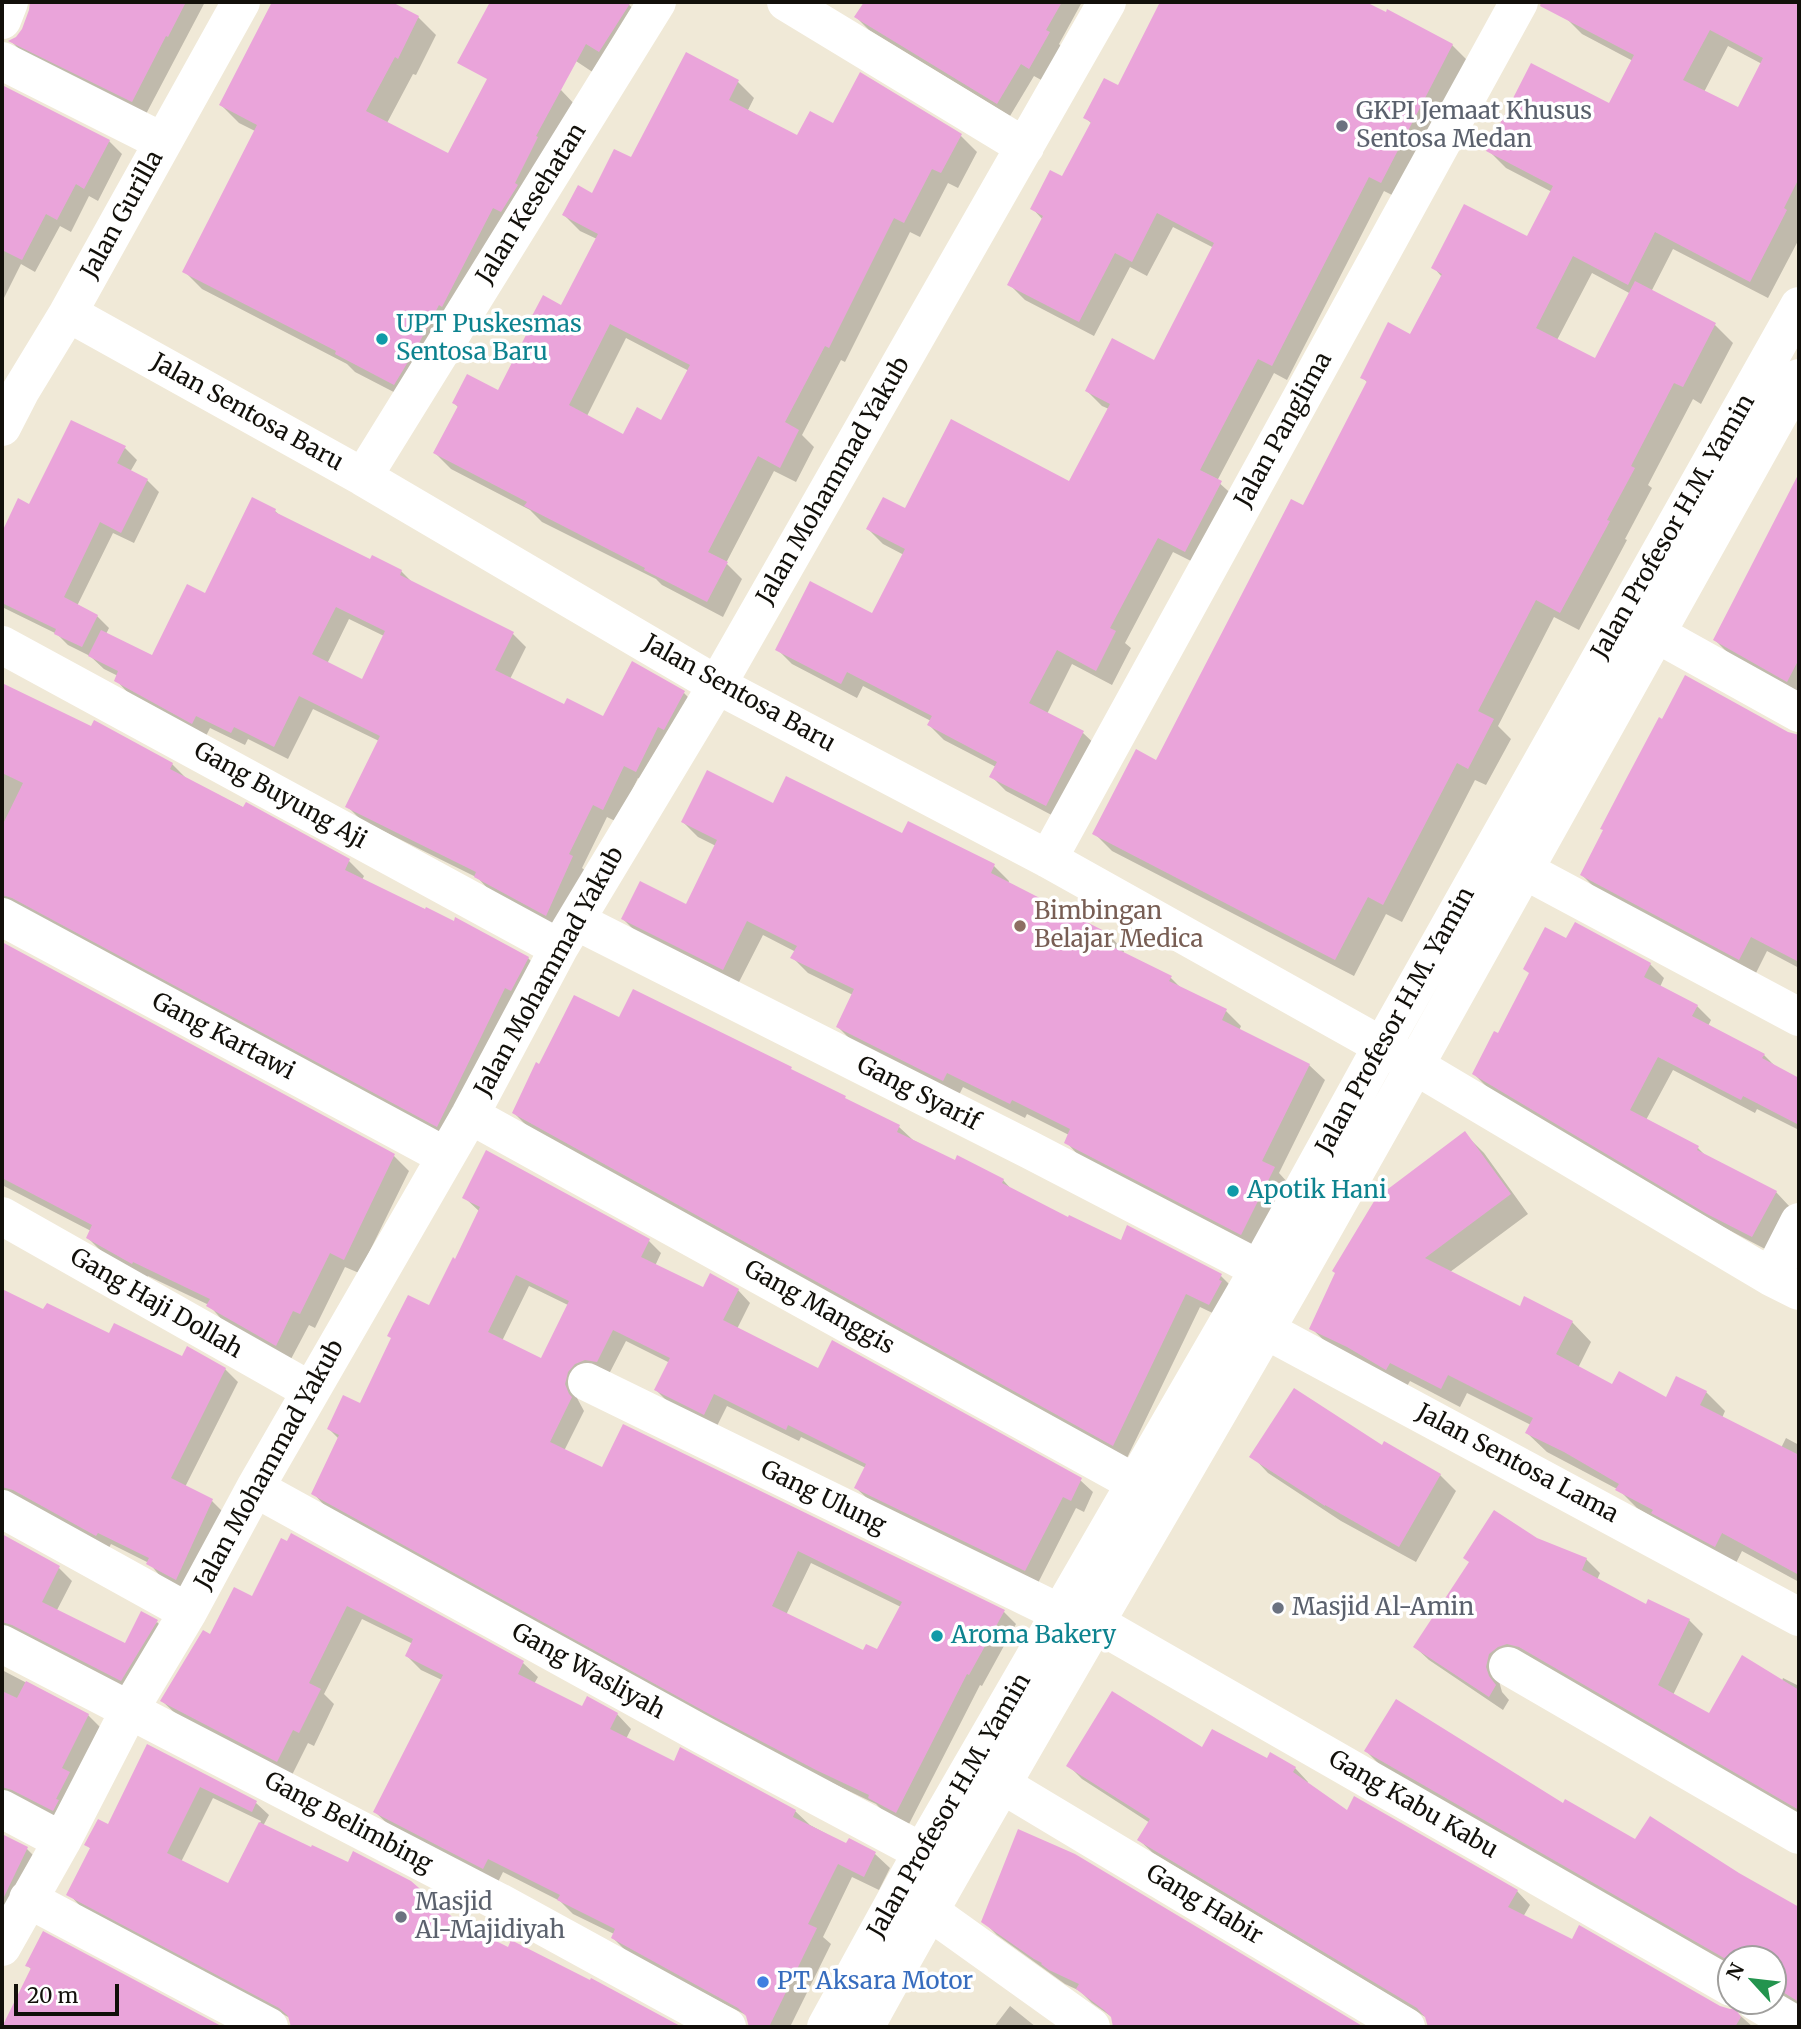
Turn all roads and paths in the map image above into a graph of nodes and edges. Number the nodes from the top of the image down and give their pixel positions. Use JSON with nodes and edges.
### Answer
{"nodes":[{"id":1,"x":9,"y":2,"type":"edge"},
{"id":2,"x":241,"y":2,"type":"edge"},
{"id":3,"x":657,"y":2,"type":"edge"},
{"id":4,"x":786,"y":2,"type":"edge"},
{"id":5,"x":1107,"y":2,"type":"edge"},
{"id":6,"x":1519,"y":2,"type":"edge"},
{"id":7,"x":2,"y":20,"type":"edge"},
{"id":8,"x":2,"y":61,"type":"edge"},
{"id":9,"x":163,"y":142,"type":"junction"},
{"id":10,"x":1025,"y":147,"type":"junction"},
{"id":11,"x":1799,"y":306,"type":"edge"},
{"id":12,"x":68,"y":313,"type":"junction"},
{"id":13,"x":1799,"y":378,"type":"edge"},
{"id":14,"x":11,"y":387,"type":"edge"},
{"id":15,"x":2,"y":427,"type":"edge"},
{"id":16,"x":363,"y":477,"type":"junction"},
{"id":17,"x":2,"y":645,"type":"edge"},
{"id":18,"x":1634,"y":646,"type":"junction"},
{"id":19,"x":717,"y":685,"type":"junction"},
{"id":20,"x":1799,"y":713,"type":"edge"},
{"id":21,"x":1048,"y":859,"type":"junction"},
{"id":22,"x":1524,"y":870,"type":"junction"},
{"id":23,"x":2,"y":917,"type":"edge"},
{"id":24,"x":567,"y":934,"type":"junction"},
{"id":25,"x":1799,"y":1017,"type":"edge"},
{"id":26,"x":1382,"y":1046,"type":"junction"},
{"id":27,"x":1416,"y":1065,"type":"junction"},
{"id":28,"x":470,"y":1115,"type":"junction"},
{"id":29,"x":445,"y":1156,"type":"junction"},
{"id":30,"x":2,"y":1216,"type":"edge"},
{"id":31,"x":1799,"y":1222,"type":"edge"},
{"id":32,"x":1274,"y":1278,"type":"junction"},
{"id":33,"x":1785,"y":1284,"type":"edge"},
{"id":34,"x":1250,"y":1321,"type":"junction"},
{"id":35,"x":587,"y":1382,"type":"dead end"},
{"id":36,"x":311,"y":1391,"type":"junction"},
{"id":37,"x":255,"y":1488,"type":"junction"},
{"id":38,"x":1151,"y":1491,"type":"junction"},
{"id":39,"x":2,"y":1509,"type":"edge"},
{"id":40,"x":188,"y":1612,"type":"junction"},
{"id":41,"x":1060,"y":1613,"type":"junction"},
{"id":42,"x":1799,"y":1617,"type":"edge"},
{"id":43,"x":1096,"y":1623,"type":"junction"},
{"id":44,"x":2,"y":1644,"type":"edge"},
{"id":45,"x":1508,"y":1666,"type":"dead end"},
{"id":46,"x":130,"y":1709,"type":"junction"},
{"id":47,"x":1001,"y":1784,"type":"junction"},
{"id":48,"x":2,"y":1809,"type":"edge"},
{"id":49,"x":1799,"y":1835,"type":"edge"},
{"id":50,"x":62,"y":1841,"type":"junction"},
{"id":51,"x":922,"y":1853,"type":"junction"},
{"id":52,"x":29,"y":1899,"type":"junction"},
{"id":53,"x":929,"y":1911,"type":"junction"},
{"id":54,"x":2,"y":1946,"type":"edge"},
{"id":55,"x":1717,"y":1979,"type":"edge"},
{"id":56,"x":1780,"y":2015,"type":"edge"},
{"id":57,"x":1799,"y":2026,"type":"edge"},
{"id":58,"x":269,"y":2027,"type":"edge"},
{"id":59,"x":727,"y":2027,"type":"edge"},
{"id":60,"x":826,"y":2027,"type":"edge"},
{"id":61,"x":865,"y":2027,"type":"edge"},
{"id":62,"x":1091,"y":2027,"type":"edge"},
{"id":63,"x":1406,"y":2027,"type":"edge"}],
"edges":[{"from":1,"to":7,"type":"street"},
{"from":2,"to":9,"type":"street","name":"Jalan Gurilla"},
{"from":3,"to":16,"type":"street","name":"Jalan Kesehatan"},
{"from":4,"to":10,"type":"street"},
{"from":5,"to":10,"type":"street","name":"Jalan Mohammad Yakub"},
{"from":6,"to":21,"type":"street","name":"Jalan Panglima"},
{"from":8,"to":9,"type":"street"},
{"from":9,"to":12,"type":"street","name":"Jalan Gurilla"},
{"from":10,"to":19,"type":"street","name":"Jalan Mohammad Yakub"},
{"from":11,"to":18,"type":"street","name":"Jalan Profesor H.M. Yamin"},
{"from":12,"to":14,"type":"street","name":"Jalan Gurilla"},
{"from":12,"to":16,"type":"street","name":"Jalan Sentosa Baru"},
{"from":13,"to":18,"type":"street","name":"Jalan Profesor H.M. Yamin"},
{"from":14,"to":15,"type":"street","name":"Jalan Gurilla"},
{"from":16,"to":19,"type":"street","name":"Jalan Sentosa Baru"},
{"from":17,"to":24,"type":"street","name":"Gang Buyung Aji"},
{"from":18,"to":20,"type":"street"},
{"from":18,"to":22,"type":"street","name":"Jalan Profesor H.M. Yamin"},
{"from":18,"to":26,"type":"street","name":"Jalan Profesor H.M. Yamin"},
{"from":19,"to":21,"type":"street","name":"Jalan Sentosa Baru"},
{"from":19,"to":24,"type":"street","name":"Jalan Mohammad Yakub"},
{"from":21,"to":26,"type":"street","name":"Jalan Sentosa Baru"},
{"from":22,"to":25,"type":"street"},
{"from":22,"to":27,"type":"street","name":"Jalan Profesor H.M. Yamin"},
{"from":23,"to":29,"type":"street","name":"Gang Kartawi"},
{"from":24,"to":28,"type":"street","name":"Jalan Mohammad Yakub"},
{"from":24,"to":32,"type":"street","name":"Gang Syarif"},
{"from":26,"to":27,"type":"street","name":"Jalan Sentosa Baru"},
{"from":26,"to":32,"type":"street","name":"Jalan Profesor H.M. Yamin"},
{"from":27,"to":32,"type":"street","name":"Jalan Profesor H.M. Yamin"},
{"from":27,"to":33,"type":"street","name":"Jalan Sentosa Baru"},
{"from":28,"to":29,"type":"street","name":"Jalan Mohammad Yakub"},
{"from":28,"to":38,"type":"street","name":"Gang Manggis"},
{"from":29,"to":36,"type":"street","name":"Jalan Mohammad Yakub"},
{"from":30,"to":36,"type":"street","name":"Gang Haji Dollah"},
{"from":31,"to":33,"type":"street"},
{"from":32,"to":34,"type":"street","name":"Jalan Profesor H.M. Yamin"},
{"from":34,"to":38,"type":"street","name":"Jalan Profesor H.M. Yamin"},
{"from":34,"to":42,"type":"street","name":"Jalan Sentosa Lama"},
{"from":35,"to":41,"type":"street","name":"Gang Ulung"},
{"from":36,"to":37,"type":"street","name":"Jalan Mohammad Yakub"},
{"from":37,"to":40,"type":"street","name":"Jalan Mohammad Yakub"},
{"from":37,"to":51,"type":"street","name":"Gang Wasliyah"},
{"from":38,"to":41,"type":"street","name":"Jalan Profesor H.M. Yamin"},
{"from":38,"to":43,"type":"street","name":"Jalan Profesor H.M. Yamin"},
{"from":39,"to":40,"type":"street"},
{"from":40,"to":46,"type":"street","name":"Jalan Mohammad Yakub"},
{"from":41,"to":51,"type":"street","name":"Jalan Profesor H.M. Yamin"},
{"from":43,"to":47,"type":"street","name":"Jalan Profesor H.M. Yamin"},
{"from":43,"to":55,"type":"street","name":"Gang Kabu Kabu"},
{"from":44,"to":46,"type":"street","name":"Gang Belimbing"},
{"from":45,"to":49,"type":"street"},
{"from":46,"to":50,"type":"street","name":"Jalan Mohammad Yakub"},
{"from":46,"to":59,"type":"street","name":"Gang Belimbing"},
{"from":47,"to":53,"type":"street","name":"Jalan Profesor H.M. Yamin"},
{"from":47,"to":63,"type":"street","name":"Gang Habir"},
{"from":48,"to":50,"type":"street"},
{"from":50,"to":52,"type":"street","name":"Jalan Mohammad Yakub"},
{"from":51,"to":60,"type":"street","name":"Jalan Profesor H.M. Yamin"},
{"from":52,"to":54,"type":"street","name":"Jalan Mohammad Yakub"},
{"from":52,"to":58,"type":"street"},
{"from":53,"to":61,"type":"street","name":"Jalan Profesor H.M. Yamin"},
{"from":53,"to":62,"type":"street"},
{"from":56,"to":57,"type":"street"}]}
